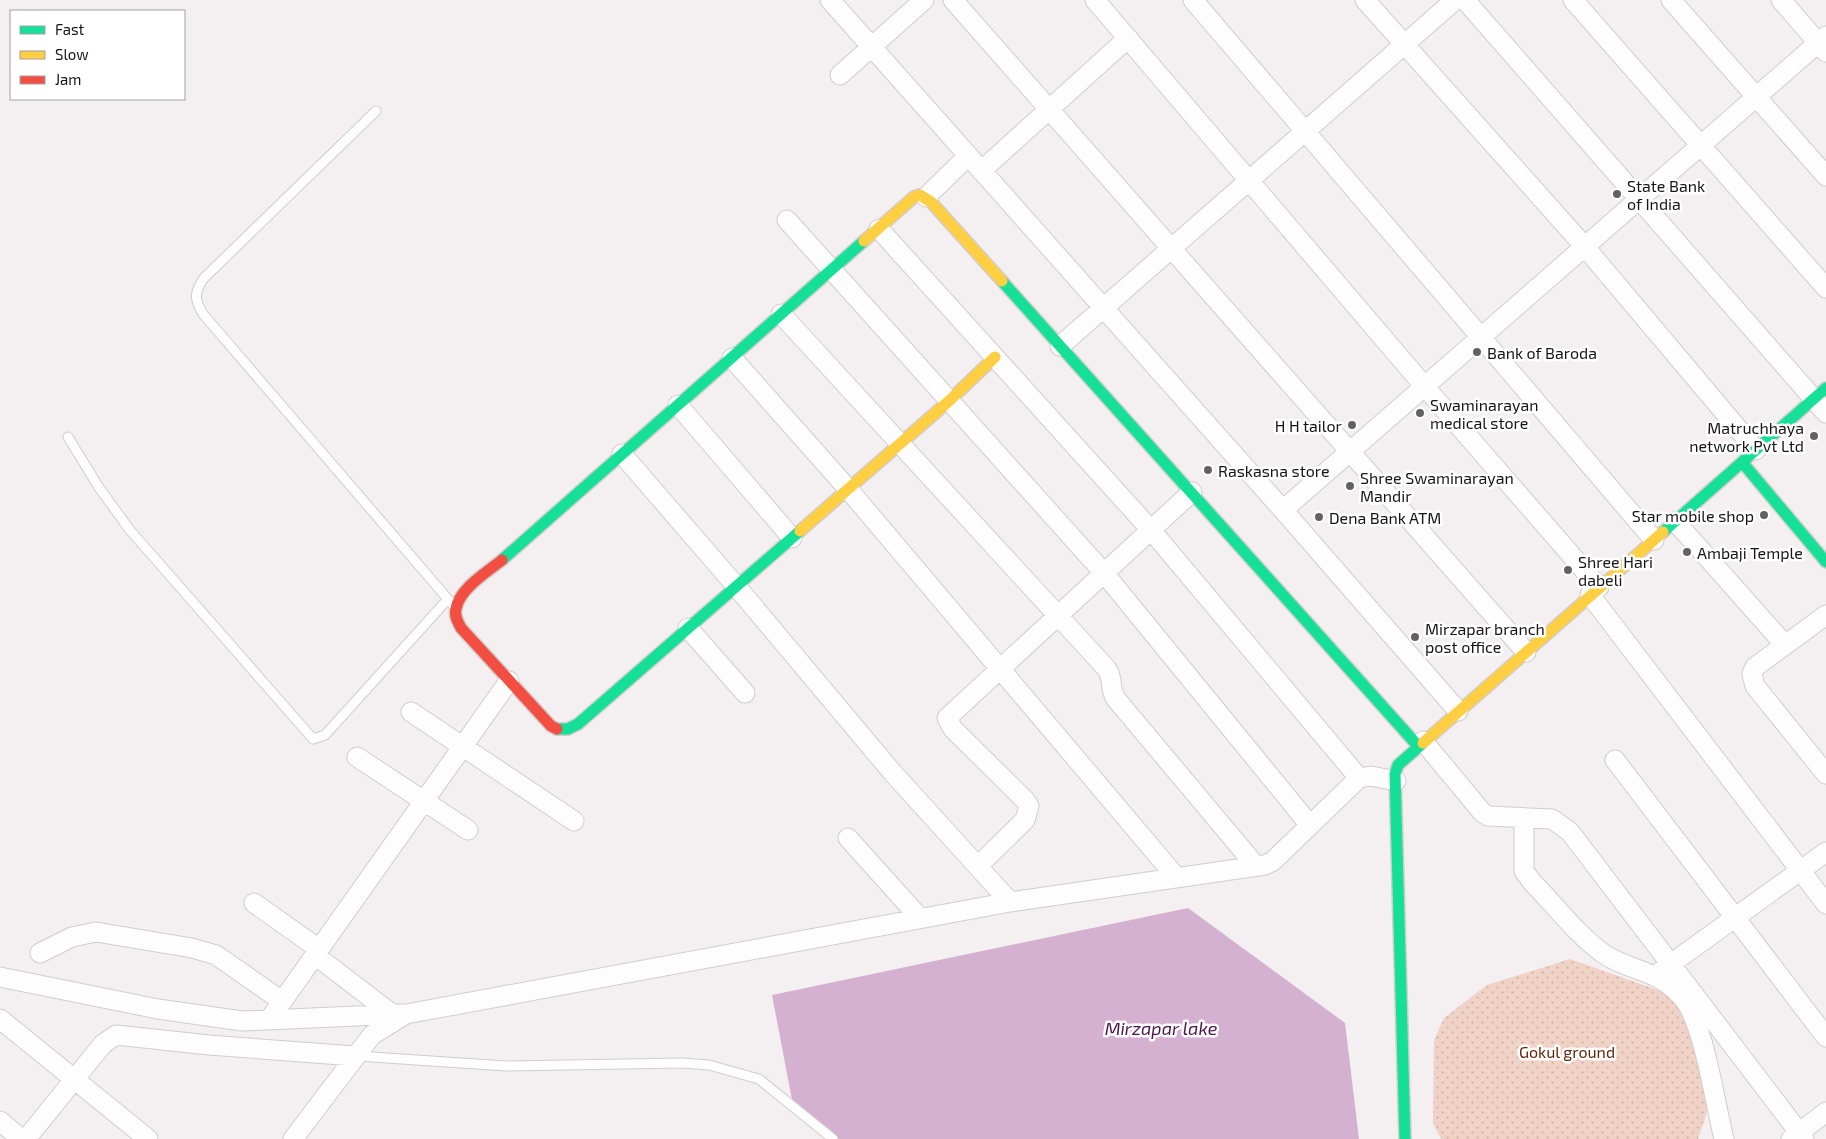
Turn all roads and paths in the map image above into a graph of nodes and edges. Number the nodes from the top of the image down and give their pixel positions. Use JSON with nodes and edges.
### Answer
{"nodes":[{"id":1,"x":830,"y":0,"type":"edge"},
{"id":2,"x":924,"y":0,"type":"edge"},
{"id":3,"x":954,"y":0,"type":"edge"},
{"id":4,"x":1095,"y":0,"type":"edge"},
{"id":5,"x":1192,"y":0,"type":"edge"},
{"id":6,"x":1365,"y":0,"type":"edge"},
{"id":7,"x":1455,"y":0,"type":"edge"},
{"id":8,"x":1465,"y":0,"type":"edge"},
{"id":9,"x":1573,"y":0,"type":"edge"},
{"id":10,"x":1671,"y":0,"type":"edge"},
{"id":11,"x":1781,"y":0,"type":"edge"},
{"id":12,"x":1128,"y":38,"type":"junction"},
{"id":13,"x":1823,"y":43,"type":"edge"},
{"id":14,"x":1404,"y":44,"type":"junction"},
{"id":15,"x":872,"y":47,"type":"junction"},
{"id":16,"x":840,"y":75,"type":"dead end"},
{"id":17,"x":1756,"y":97,"type":"junction"},
{"id":18,"x":1049,"y":109,"type":"junction"},
{"id":19,"x":376,"y":111,"type":"dead end"},
{"id":20,"x":1305,"y":132,"type":"junction"},
{"id":21,"x":1701,"y":146,"type":"junction"},
{"id":22,"x":968,"y":156,"type":"junction"},
{"id":23,"x":981,"y":171,"type":"junction"},
{"id":24,"x":1826,"y":176,"type":"edge"},
{"id":25,"x":1249,"y":180,"type":"junction"},
{"id":26,"x":926,"y":197,"type":"junction"},
{"id":27,"x":1640,"y":199,"type":"junction"},
{"id":28,"x":787,"y":220,"type":"dead end"},
{"id":29,"x":879,"y":228,"type":"junction"},
{"id":30,"x":1585,"y":247,"type":"junction"},
{"id":31,"x":1172,"y":248,"type":"junction"},
{"id":32,"x":832,"y":270,"type":"junction"},
{"id":33,"x":1826,"y":288,"type":"edge"},
{"id":34,"x":1103,"y":308,"type":"junction"},
{"id":35,"x":781,"y":314,"type":"junction"},
{"id":36,"x":1481,"y":338,"type":"junction"},
{"id":37,"x":1060,"y":346,"type":"junction"},
{"id":38,"x":995,"y":357,"type":"junction"},
{"id":39,"x":732,"y":358,"type":"junction"},
{"id":40,"x":1425,"y":387,"type":"junction"},
{"id":41,"x":1822,"y":400,"type":"edge"},
{"id":42,"x":949,"y":401,"type":"junction"},
{"id":43,"x":678,"y":405,"type":"junction"},
{"id":44,"x":68,"y":437,"type":"dead end"},
{"id":45,"x":899,"y":444,"type":"junction"},
{"id":46,"x":1756,"y":450,"type":"junction"},
{"id":47,"x":1350,"y":452,"type":"junction"},
{"id":48,"x":622,"y":454,"type":"junction"},
{"id":49,"x":1742,"y":462,"type":"junction"},
{"id":50,"x":848,"y":489,"type":"junction"},
{"id":51,"x":1192,"y":492,"type":"junction"},
{"id":52,"x":1283,"y":510,"type":"junction"},
{"id":53,"x":1675,"y":521,"type":"junction"},
{"id":54,"x":1151,"y":530,"type":"junction"},
{"id":55,"x":792,"y":538,"type":"junction"},
{"id":56,"x":1654,"y":540,"type":"junction"},
{"id":57,"x":1826,"y":562,"type":"edge"},
{"id":58,"x":1104,"y":573,"type":"junction"},
{"id":59,"x":736,"y":586,"type":"junction"},
{"id":60,"x":1595,"y":591,"type":"junction"},
{"id":61,"x":451,"y":603,"type":"junction"},
{"id":62,"x":1058,"y":615,"type":"junction"},
{"id":63,"x":1826,"y":615,"type":"edge"},
{"id":64,"x":688,"y":628,"type":"junction"},
{"id":65,"x":1785,"y":645,"type":"junction"},
{"id":66,"x":1526,"y":652,"type":"junction"},
{"id":67,"x":1000,"y":668,"type":"junction"},
{"id":68,"x":509,"y":681,"type":"junction"},
{"id":69,"x":745,"y":693,"type":"dead end"},
{"id":70,"x":1458,"y":711,"type":"junction"},
{"id":71,"x":411,"y":712,"type":"dead end"},
{"id":72,"x":1421,"y":744,"type":"junction"},
{"id":73,"x":463,"y":746,"type":"junction"},
{"id":74,"x":357,"y":757,"type":"dead end"},
{"id":75,"x":1615,"y":760,"type":"dead end"},
{"id":76,"x":1826,"y":774,"type":"edge"},
{"id":77,"x":1359,"y":778,"type":"junction"},
{"id":78,"x":1396,"y":781,"type":"junction"},
{"id":79,"x":424,"y":801,"type":"junction"},
{"id":80,"x":1524,"y":819,"type":"junction"},
{"id":81,"x":574,"y":821,"type":"dead end"},
{"id":82,"x":1309,"y":824,"type":"junction"},
{"id":83,"x":468,"y":830,"type":"dead end"},
{"id":84,"x":848,"y":838,"type":"dead end"},
{"id":85,"x":1826,"y":852,"type":"edge"},
{"id":86,"x":978,"y":866,"type":"junction"},
{"id":87,"x":1256,"y":866,"type":"junction"},
{"id":88,"x":1800,"y":870,"type":"junction"},
{"id":89,"x":1177,"y":878,"type":"junction"},
{"id":90,"x":254,"y":902,"type":"dead end"},
{"id":91,"x":1010,"y":902,"type":"junction"},
{"id":92,"x":1826,"y":904,"type":"edge"},
{"id":93,"x":1734,"y":917,"type":"junction"},
{"id":94,"x":920,"y":918,"type":"junction"},
{"id":95,"x":317,"y":952,"type":"junction"},
{"id":96,"x":40,"y":953,"type":"dead end"},
{"id":97,"x":1671,"y":964,"type":"junction"},
{"id":98,"x":1656,"y":975,"type":"junction"},
{"id":99,"x":0,"y":977,"type":"edge"},
{"id":100,"x":282,"y":1001,"type":"junction"},
{"id":101,"x":399,"y":1014,"type":"junction"},
{"id":102,"x":0,"y":1019,"type":"edge"},
{"id":103,"x":269,"y":1020,"type":"junction"},
{"id":104,"x":1826,"y":1038,"type":"edge"},
{"id":105,"x":354,"y":1056,"type":"junction"},
{"id":106,"x":75,"y":1080,"type":"junction"},
{"id":107,"x":1826,"y":1112,"type":"edge"},
{"id":108,"x":0,"y":1121,"type":"edge"},
{"id":109,"x":1798,"y":1137,"type":"edge"},
{"id":110,"x":21,"y":1139,"type":"edge"},
{"id":111,"x":26,"y":1139,"type":"edge"},
{"id":112,"x":148,"y":1139,"type":"edge"},
{"id":113,"x":293,"y":1139,"type":"edge"},
{"id":114,"x":833,"y":1139,"type":"edge"},
{"id":115,"x":1406,"y":1139,"type":"edge"},
{"id":116,"x":1724,"y":1139,"type":"edge"}],
"edges":[{"from":1,"to":15,"type":"street"},
{"from":2,"to":15,"type":"street"},
{"from":3,"to":18,"type":"street"},
{"from":4,"to":12,"type":"street"},
{"from":5,"to":20,"type":"street"},
{"from":6,"to":14,"type":"street"},
{"from":7,"to":14,"type":"street"},
{"from":8,"to":27,"type":"street"},
{"from":9,"to":21,"type":"street"},
{"from":10,"to":17,"type":"street"},
{"from":11,"to":13,"type":"street"},
{"from":12,"to":18,"type":"street"},
{"from":12,"to":25,"type":"street"},
{"from":13,"to":17,"type":"street"},
{"from":14,"to":20,"type":"street"},
{"from":14,"to":30,"type":"street"},
{"from":15,"to":16,"type":"street"},
{"from":15,"to":22,"type":"street"},
{"from":17,"to":21,"type":"street"},
{"from":17,"to":24,"type":"street"},
{"from":18,"to":23,"type":"street"},
{"from":18,"to":31,"type":"street"},
{"from":19,"to":61,"type":"lane"},
{"from":20,"to":25,"type":"street"},
{"from":20,"to":36,"type":"street"},
{"from":21,"to":27,"type":"street"},
{"from":21,"to":33,"type":"street"},
{"from":22,"to":23,"type":"street"},
{"from":22,"to":26,"type":"street"},
{"from":23,"to":34,"type":"street"},
{"from":25,"to":31,"type":"street"},
{"from":25,"to":40,"type":"street"},
{"from":26,"to":29,"type":"street"},
{"from":26,"to":37,"type":"street"},
{"from":27,"to":30,"type":"street"},
{"from":27,"to":41,"type":"street"},
{"from":28,"to":32,"type":"street"},
{"from":29,"to":32,"type":"street"},
{"from":29,"to":38,"type":"street"},
{"from":30,"to":36,"type":"street"},
{"from":30,"to":46,"type":"street"},
{"from":31,"to":34,"type":"street"},
{"from":31,"to":47,"type":"street"},
{"from":32,"to":35,"type":"street"},
{"from":32,"to":42,"type":"street"},
{"from":34,"to":37,"type":"street"},
{"from":34,"to":52,"type":"street"},
{"from":35,"to":39,"type":"street"},
{"from":35,"to":45,"type":"street"},
{"from":36,"to":40,"type":"street"},
{"from":36,"to":56,"type":"street"},
{"from":37,"to":51,"type":"street"},
{"from":38,"to":42,"type":"street"},
{"from":38,"to":54,"type":"street"},
{"from":39,"to":43,"type":"street"},
{"from":39,"to":50,"type":"street"},
{"from":40,"to":47,"type":"street"},
{"from":40,"to":60,"type":"street"},
{"from":41,"to":46,"type":"street"},
{"from":42,"to":45,"type":"street"},
{"from":42,"to":58,"type":"street"},
{"from":43,"to":48,"type":"street"},
{"from":43,"to":55,"type":"street"},
{"from":44,"to":61,"type":"lane"},
{"from":45,"to":50,"type":"street"},
{"from":45,"to":62,"type":"street"},
{"from":46,"to":49,"type":"street"},
{"from":47,"to":52,"type":"street"},
{"from":47,"to":66,"type":"street"},
{"from":48,"to":59,"type":"street"},
{"from":48,"to":61,"type":"street"},
{"from":49,"to":53,"type":"street"},
{"from":49,"to":57,"type":"street"},
{"from":50,"to":55,"type":"street"},
{"from":50,"to":67,"type":"street"},
{"from":51,"to":54,"type":"street"},
{"from":51,"to":72,"type":"street"},
{"from":52,"to":70,"type":"street"},
{"from":53,"to":56,"type":"street"},
{"from":53,"to":65,"type":"street"},
{"from":54,"to":58,"type":"street"},
{"from":54,"to":77,"type":"street"},
{"from":55,"to":59,"type":"street"},
{"from":56,"to":60,"type":"street"},
{"from":58,"to":62,"type":"street"},
{"from":58,"to":82,"type":"street"},
{"from":59,"to":64,"type":"street"},
{"from":59,"to":86,"type":"street"},
{"from":60,"to":66,"type":"street"},
{"from":60,"to":88,"type":"street"},
{"from":61,"to":68,"type":"street"},
{"from":62,"to":67,"type":"street"},
{"from":62,"to":87,"type":"street"},
{"from":63,"to":65,"type":"street"},
{"from":64,"to":68,"type":"street"},
{"from":64,"to":69,"type":"street"},
{"from":65,"to":76,"type":"street"},
{"from":66,"to":70,"type":"street"},
{"from":67,"to":86,"type":"street"},
{"from":67,"to":89,"type":"street"},
{"from":68,"to":73,"type":"street"},
{"from":70,"to":72,"type":"street"},
{"from":71,"to":73,"type":"street"},
{"from":72,"to":78,"type":"street"},
{"from":72,"to":80,"type":"street"},
{"from":73,"to":79,"type":"street"},
{"from":73,"to":81,"type":"street"},
{"from":74,"to":79,"type":"street"},
{"from":75,"to":93,"type":"street"},
{"from":77,"to":78,"type":"street"},
{"from":77,"to":82,"type":"street"},
{"from":78,"to":115,"type":"street"},
{"from":79,"to":83,"type":"street"},
{"from":79,"to":95,"type":"street"},
{"from":80,"to":97,"type":"street"},
{"from":80,"to":98,"type":"street"},
{"from":82,"to":87,"type":"street"},
{"from":84,"to":94,"type":"street"},
{"from":85,"to":88,"type":"street"},
{"from":86,"to":91,"type":"street"},
{"from":87,"to":89,"type":"street"},
{"from":88,"to":92,"type":"street"},
{"from":88,"to":93,"type":"street"},
{"from":89,"to":91,"type":"street"},
{"from":90,"to":95,"type":"street"},
{"from":91,"to":94,"type":"street"},
{"from":93,"to":97,"type":"street"},
{"from":93,"to":104,"type":"street"},
{"from":94,"to":101,"type":"street"},
{"from":95,"to":100,"type":"street"},
{"from":95,"to":101,"type":"street"},
{"from":96,"to":100,"type":"street"},
{"from":97,"to":98,"type":"street"},
{"from":97,"to":109,"type":"street"},
{"from":98,"to":116,"type":"street"},
{"from":99,"to":103,"type":"street"},
{"from":100,"to":103,"type":"street"},
{"from":101,"to":103,"type":"street"},
{"from":101,"to":105,"type":"street"},
{"from":102,"to":106,"type":"street"},
{"from":105,"to":106,"type":"street"},
{"from":105,"to":113,"type":"street"},
{"from":105,"to":114,"type":"lane"},
{"from":106,"to":111,"type":"street"},
{"from":106,"to":112,"type":"street"},
{"from":107,"to":109,"type":"street"},
{"from":108,"to":110,"type":"street"}]}
